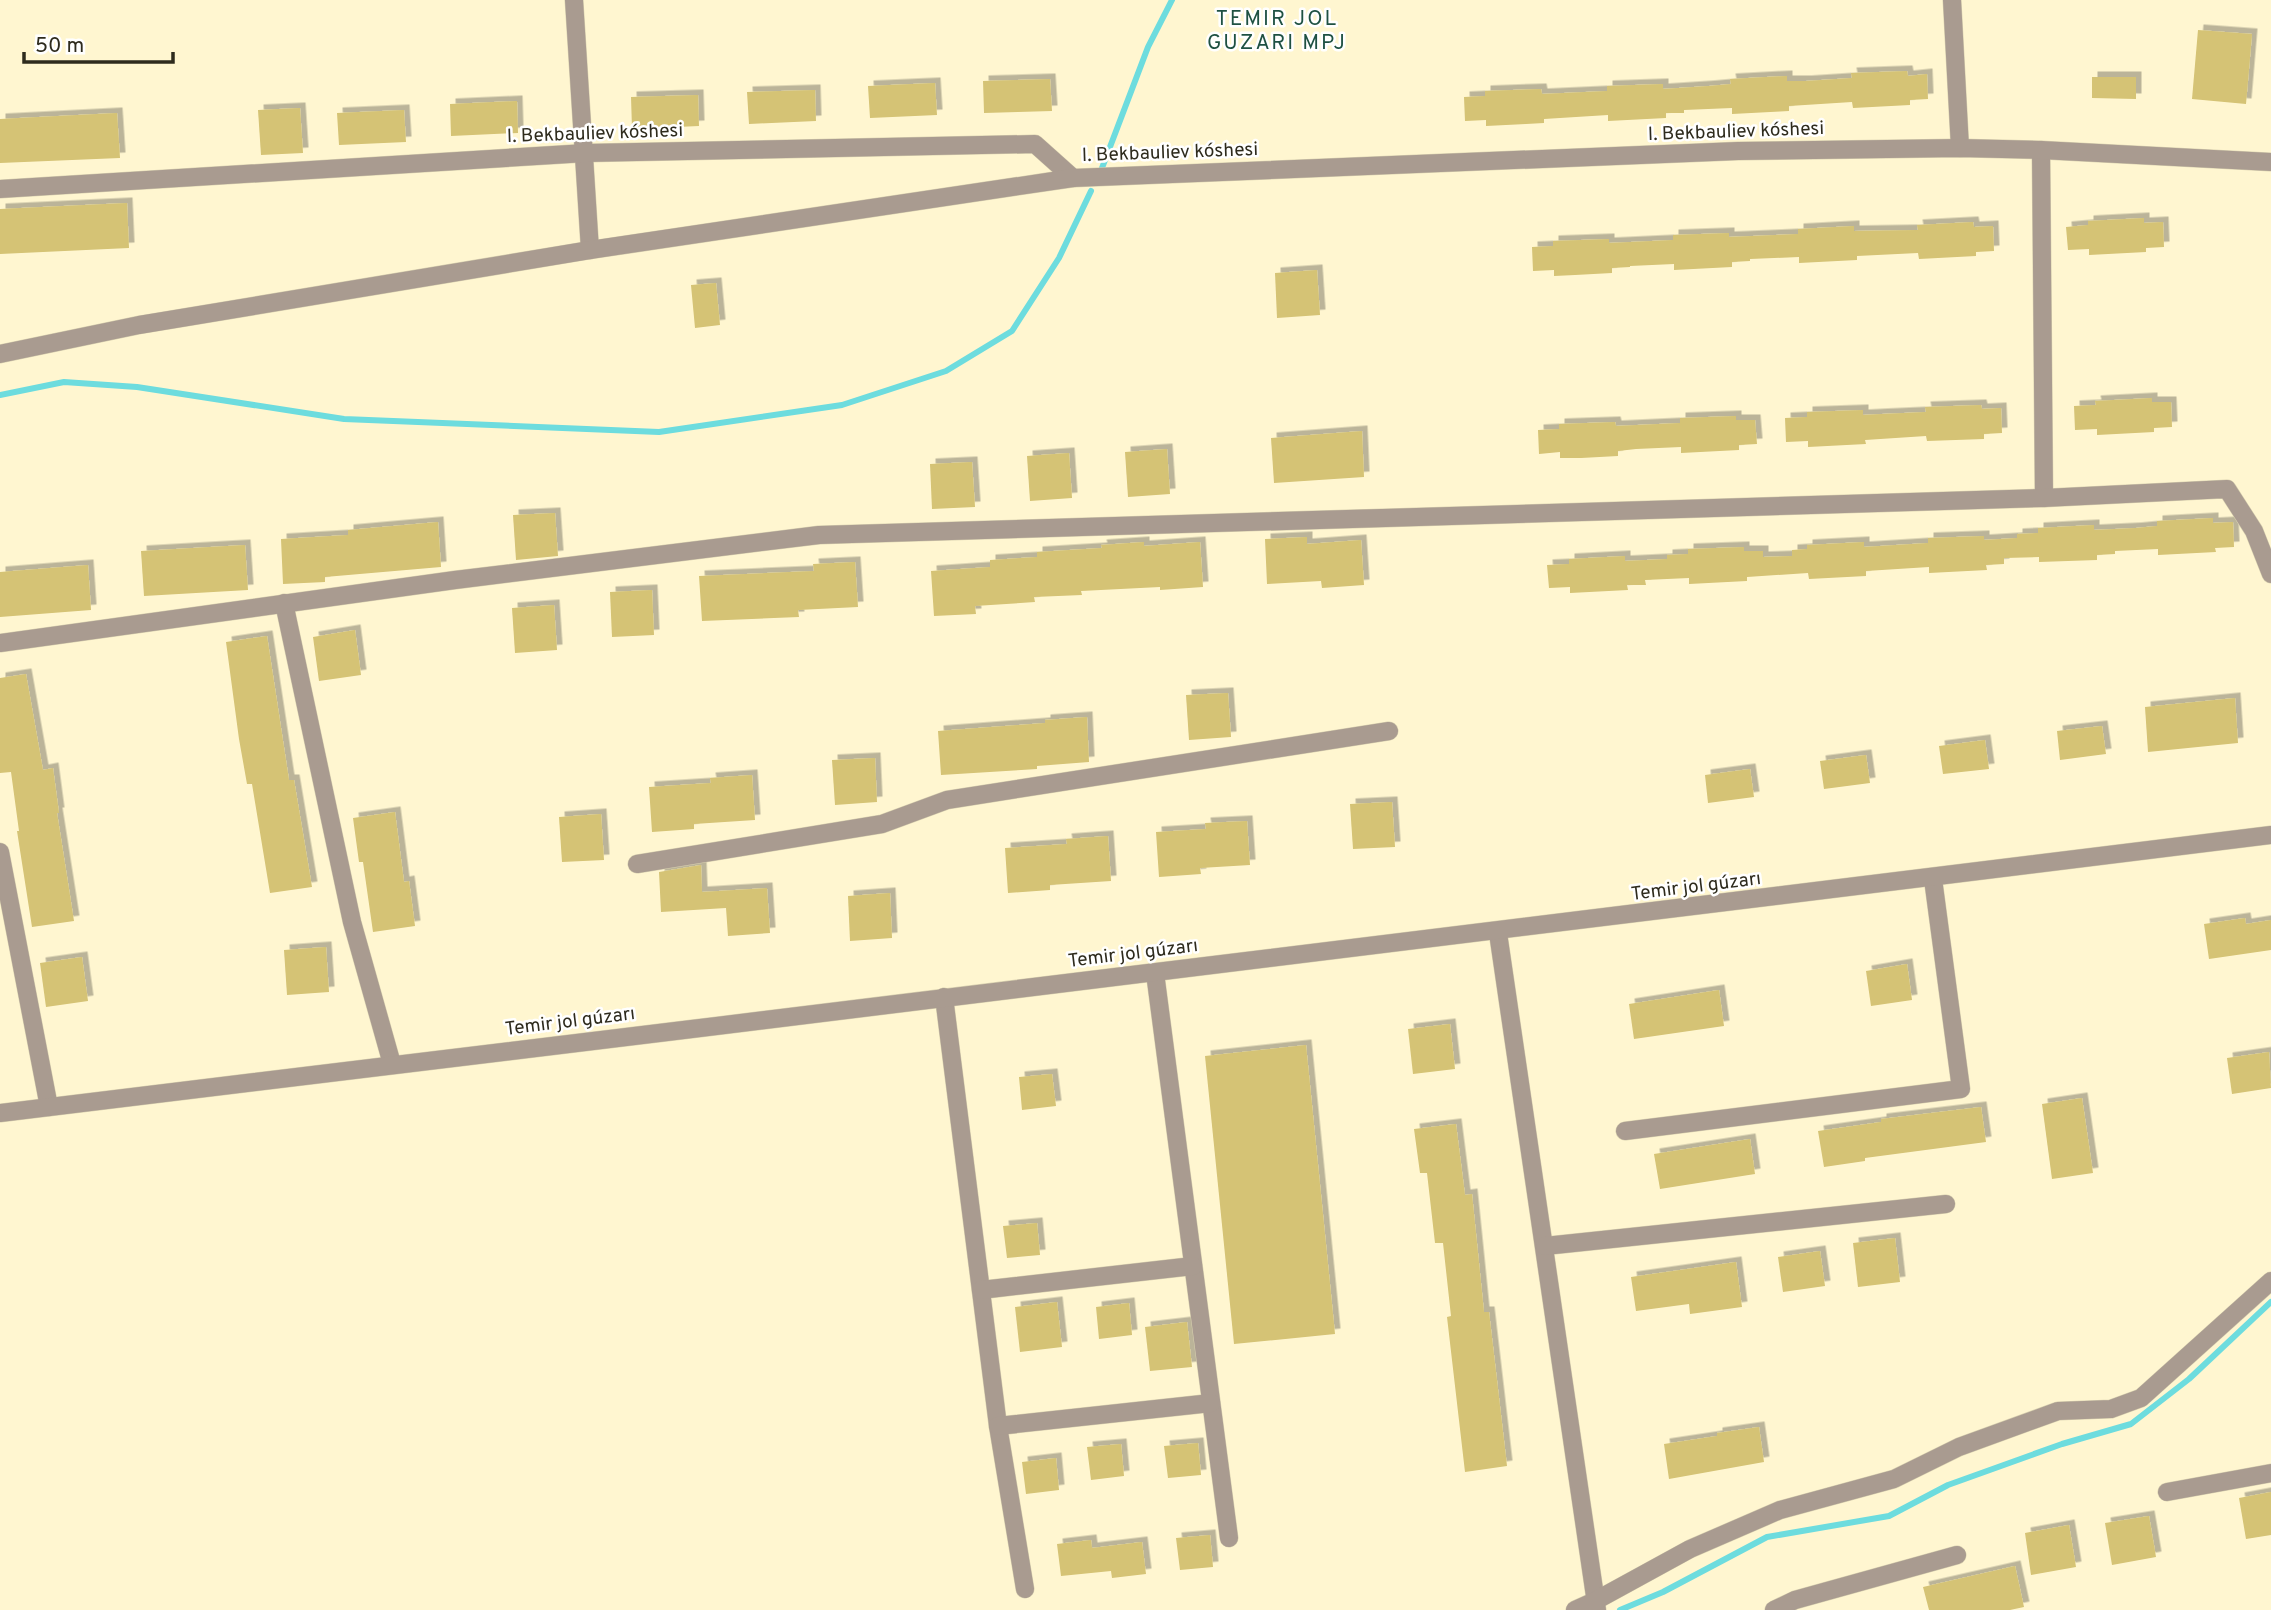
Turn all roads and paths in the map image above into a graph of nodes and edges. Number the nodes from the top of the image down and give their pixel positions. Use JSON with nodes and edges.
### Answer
{"nodes":[{"id":1,"x":574,"y":0,"type":"edge"},
{"id":2,"x":1952,"y":0,"type":"edge"},
{"id":3,"x":1960,"y":148,"type":"junction"},
{"id":4,"x":2041,"y":150,"type":"junction"},
{"id":5,"x":586,"y":153,"type":"junction"},
{"id":6,"x":2271,"y":162,"type":"edge"},
{"id":7,"x":1073,"y":178,"type":"junction"},
{"id":8,"x":0,"y":189,"type":"edge"},
{"id":9,"x":590,"y":250,"type":"junction"},
{"id":10,"x":0,"y":354,"type":"edge"},
{"id":11,"x":2044,"y":498,"type":"junction"},
{"id":12,"x":2271,"y":574,"type":"edge"},
{"id":13,"x":284,"y":603,"type":"junction"},
{"id":14,"x":0,"y":643,"type":"edge"},
{"id":15,"x":1389,"y":731,"type":"dead end"},
{"id":16,"x":2271,"y":835,"type":"edge"},
{"id":17,"x":0,"y":852,"type":"edge"},
{"id":18,"x":637,"y":864,"type":"dead end"},
{"id":19,"x":1933,"y":879,"type":"junction"},
{"id":20,"x":1498,"y":933,"type":"junction"},
{"id":21,"x":1155,"y":973,"type":"junction"},
{"id":22,"x":944,"y":997,"type":"junction"},
{"id":23,"x":392,"y":1064,"type":"junction"},
{"id":24,"x":49,"y":1107,"type":"junction"},
{"id":25,"x":0,"y":1113,"type":"edge"},
{"id":26,"x":1625,"y":1131,"type":"dead end"},
{"id":27,"x":1945,"y":1204,"type":"dead end"},
{"id":28,"x":1545,"y":1246,"type":"junction"},
{"id":29,"x":1193,"y":1266,"type":"junction"},
{"id":30,"x":2271,"y":1281,"type":"edge"},
{"id":31,"x":981,"y":1290,"type":"junction"},
{"id":32,"x":1211,"y":1403,"type":"junction"},
{"id":33,"x":998,"y":1426,"type":"junction"},
{"id":34,"x":2271,"y":1473,"type":"edge"},
{"id":35,"x":2167,"y":1492,"type":"dead end"},
{"id":36,"x":1229,"y":1538,"type":"dead end"},
{"id":37,"x":1957,"y":1555,"type":"dead end"},
{"id":38,"x":1025,"y":1589,"type":"dead end"},
{"id":39,"x":1596,"y":1606,"type":"edge"},
{"id":40,"x":1575,"y":1610,"type":"edge"},
{"id":41,"x":1774,"y":1610,"type":"edge"}],
"edges":[{"from":1,"to":5,"type":"street"},
{"from":2,"to":3,"type":"street"},
{"from":3,"to":4,"type":"street","name":"I. Bekbauliev kóshesi"},
{"from":3,"to":7,"type":"street","name":"I. Bekbauliev kóshesi"},
{"from":4,"to":6,"type":"street","name":"I. Bekbauliev kóshesi"},
{"from":4,"to":11,"type":"street"},
{"from":5,"to":7,"type":"street","name":"I. Bekbauliev kóshesi"},
{"from":5,"to":8,"type":"street","name":"I. Bekbauliev kóshesi"},
{"from":5,"to":9,"type":"street"},
{"from":7,"to":9,"type":"street"},
{"from":9,"to":10,"type":"street"},
{"from":11,"to":12,"type":"street"},
{"from":11,"to":13,"type":"street"},
{"from":13,"to":14,"type":"street"},
{"from":13,"to":23,"type":"street"},
{"from":15,"to":18,"type":"street"},
{"from":16,"to":19,"type":"street","name":"Temir jol gúzarı"},
{"from":17,"to":24,"type":"street"},
{"from":19,"to":20,"type":"street","name":"Temir jol gúzarı"},
{"from":19,"to":26,"type":"street"},
{"from":20,"to":21,"type":"street","name":"Temir jol gúzarı"},
{"from":20,"to":28,"type":"street"},
{"from":21,"to":22,"type":"street","name":"Temir jol gúzarı"},
{"from":21,"to":29,"type":"street"},
{"from":22,"to":23,"type":"street","name":"Temir jol gúzarı"},
{"from":22,"to":31,"type":"street"},
{"from":23,"to":24,"type":"street","name":"Temir jol gúzarı"},
{"from":24,"to":25,"type":"street","name":"Temir jol gúzarı"},
{"from":27,"to":28,"type":"street"},
{"from":28,"to":39,"type":"street"},
{"from":29,"to":31,"type":"street"},
{"from":29,"to":32,"type":"street"},
{"from":30,"to":39,"type":"street"},
{"from":31,"to":33,"type":"street"},
{"from":32,"to":33,"type":"street"},
{"from":32,"to":36,"type":"street"},
{"from":33,"to":38,"type":"street"},
{"from":34,"to":35,"type":"street"},
{"from":37,"to":41,"type":"street"},
{"from":39,"to":40,"type":"street"}]}
